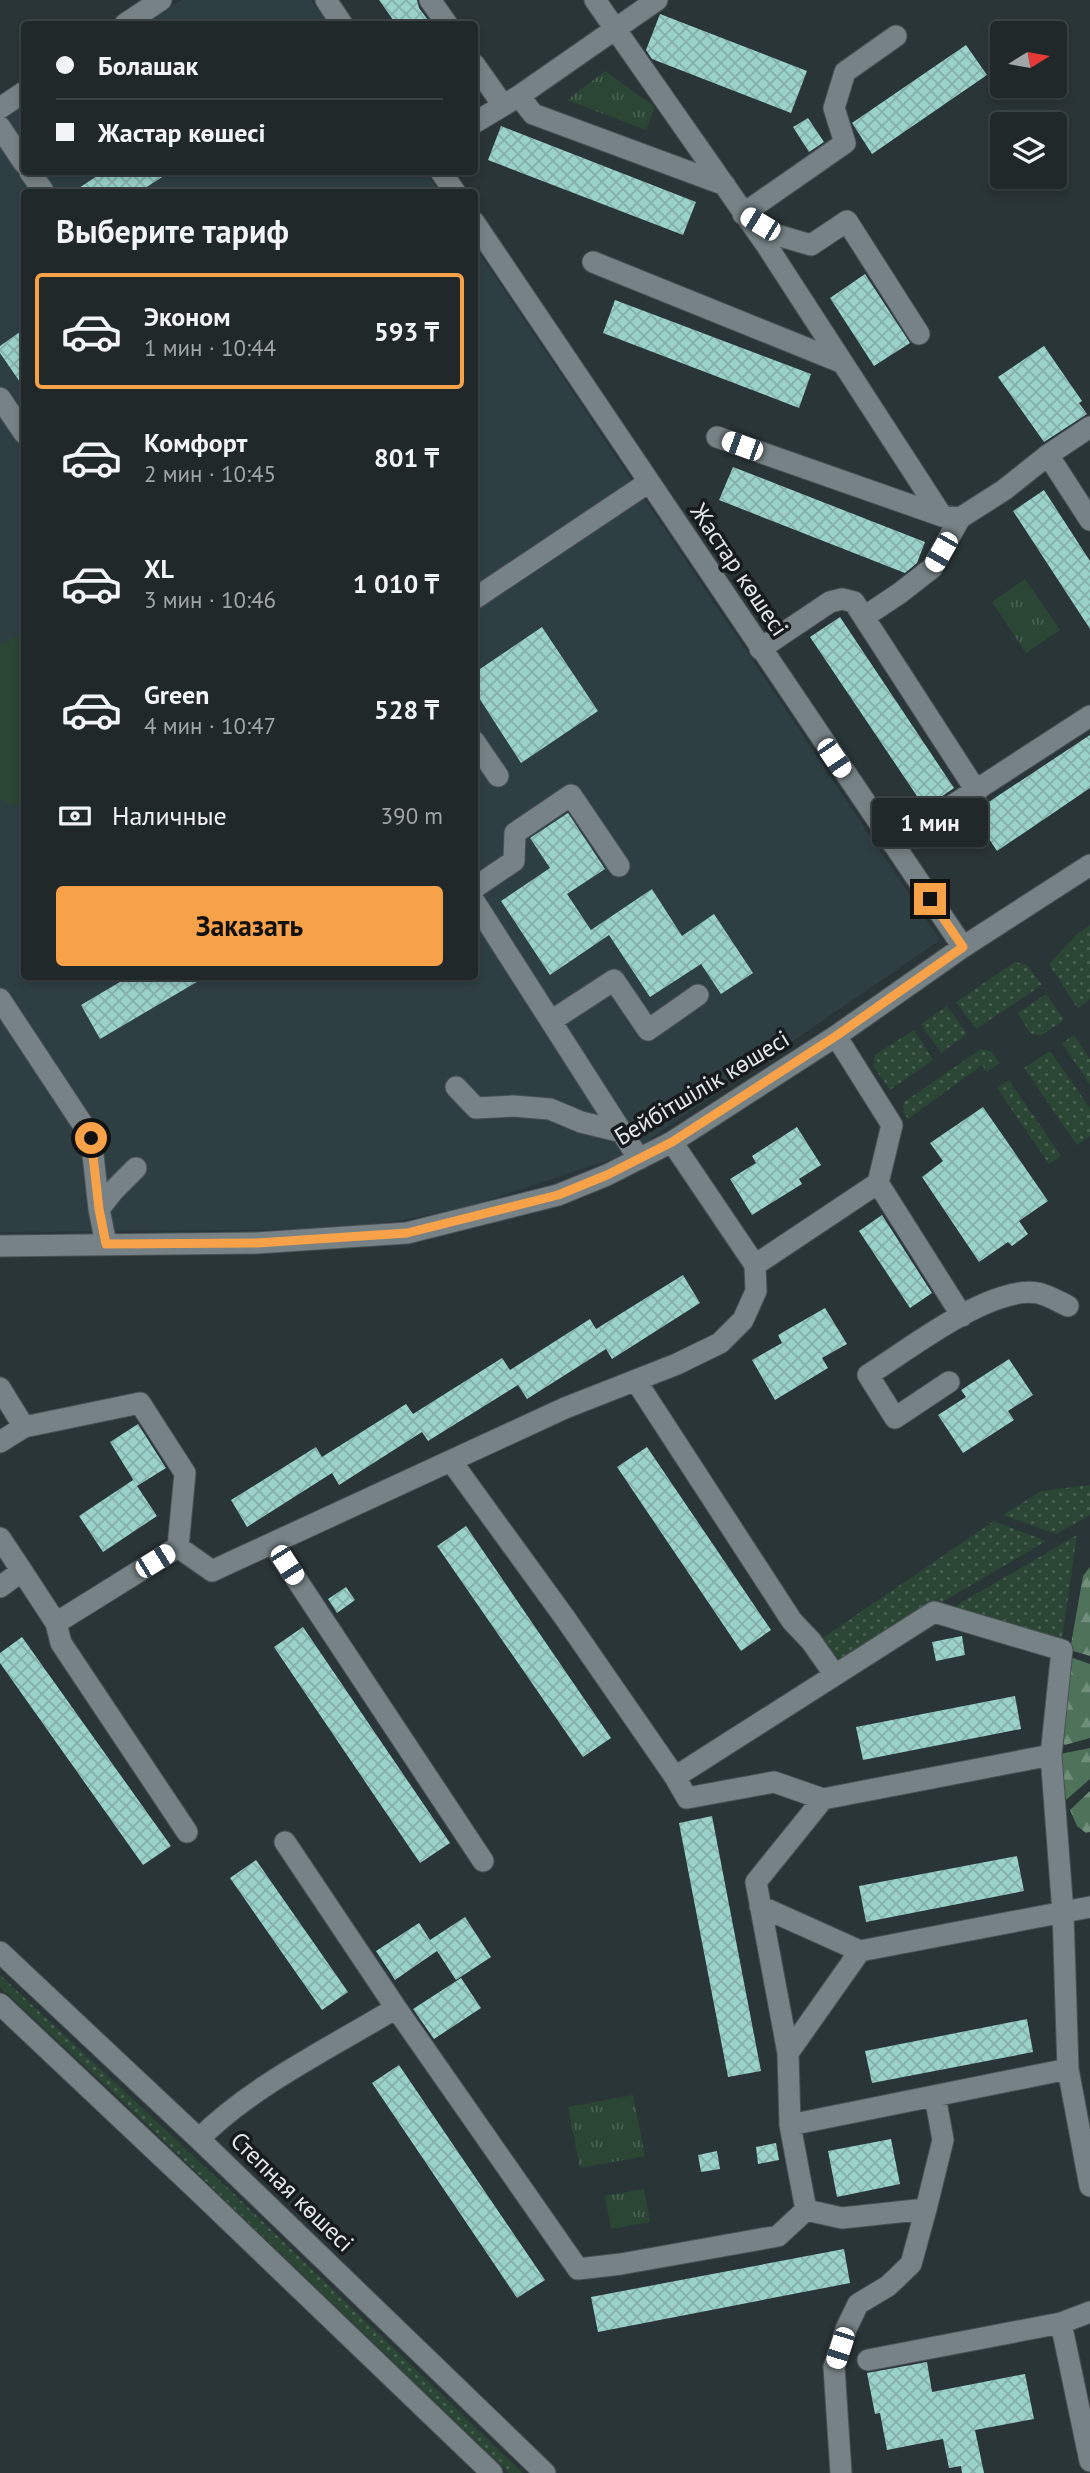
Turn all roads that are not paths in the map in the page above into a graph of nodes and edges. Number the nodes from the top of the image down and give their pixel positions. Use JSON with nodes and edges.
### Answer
{"nodes":[{"id":1,"x":161,"y":0,"type":"edge"},
{"id":2,"x":326,"y":0,"type":"edge"},
{"id":3,"x":430,"y":0,"type":"edge"},
{"id":4,"x":595,"y":0,"type":"edge"},
{"id":5,"x":657,"y":0,"type":"edge"},
{"id":6,"x":130,"y":21,"type":"edge"},
{"id":7,"x":340,"y":21,"type":"edge"},
{"id":8,"x":445,"y":21,"type":"edge"},
{"id":9,"x":614,"y":29,"type":"junction"},
{"id":10,"x":897,"y":36,"type":"dead end"},
{"id":11,"x":478,"y":68,"type":"edge"},
{"id":12,"x":21,"y":94,"type":"edge"},
{"id":13,"x":511,"y":100,"type":"junction"},
{"id":14,"x":0,"y":108,"type":"edge"},
{"id":15,"x":478,"y":121,"type":"edge"},
{"id":16,"x":0,"y":127,"type":"edge"},
{"id":17,"x":21,"y":158,"type":"edge"},
{"id":18,"x":725,"y":185,"type":"junction"},
{"id":19,"x":743,"y":214,"type":"junction"},
{"id":20,"x":478,"y":228,"type":"edge"},
{"id":21,"x":593,"y":262,"type":"dead end"},
{"id":22,"x":919,"y":334,"type":"dead end"},
{"id":23,"x":843,"y":363,"type":"junction"},
{"id":24,"x":0,"y":398,"type":"edge"},
{"id":25,"x":1090,"y":427,"type":"edge"},
{"id":26,"x":21,"y":429,"type":"edge"},
{"id":27,"x":717,"y":437,"type":"dead end"},
{"id":28,"x":1048,"y":455,"type":"junction"},
{"id":29,"x":649,"y":482,"type":"junction"},
{"id":30,"x":951,"y":517,"type":"junction"},
{"id":31,"x":1090,"y":520,"type":"edge"},
{"id":32,"x":478,"y":596,"type":"edge"},
{"id":33,"x":864,"y":617,"type":"junction"},
{"id":34,"x":761,"y":649,"type":"junction"},
{"id":35,"x":1090,"y":716,"type":"edge"},
{"id":36,"x":478,"y":747,"type":"edge"},
{"id":37,"x":498,"y":776,"type":"dead end"},
{"id":38,"x":977,"y":792,"type":"junction"},
{"id":39,"x":893,"y":844,"type":"junction"},
{"id":40,"x":1090,"y":865,"type":"edge"},
{"id":41,"x":619,"y":866,"type":"dead end"},
{"id":42,"x":478,"y":885,"type":"edge"},
{"id":43,"x":478,"y":907,"type":"edge"},
{"id":44,"x":963,"y":947,"type":"junction"},
{"id":45,"x":698,"y":995,"type":"dead end"},
{"id":46,"x":0,"y":999,"type":"edge"},
{"id":47,"x":551,"y":1021,"type":"junction"},
{"id":48,"x":836,"y":1036,"type":"junction"},
{"id":49,"x":456,"y":1087,"type":"dead end"},
{"id":50,"x":622,"y":1132,"type":"junction"},
{"id":51,"x":672,"y":1142,"type":"junction"},
{"id":52,"x":639,"y":1159,"type":"junction"},
{"id":53,"x":136,"y":1168,"type":"dead end"},
{"id":54,"x":878,"y":1182,"type":"junction"},
{"id":55,"x":99,"y":1209,"type":"junction"},
{"id":56,"x":106,"y":1244,"type":"junction"},
{"id":57,"x":0,"y":1246,"type":"edge"},
{"id":58,"x":755,"y":1265,"type":"junction"},
{"id":59,"x":1068,"y":1306,"type":"dead end"},
{"id":60,"x":962,"y":1316,"type":"junction"},
{"id":61,"x":636,"y":1381,"type":"junction"},
{"id":62,"x":949,"y":1382,"type":"dead end"},
{"id":63,"x":0,"y":1388,"type":"edge"},
{"id":64,"x":24,"y":1427,"type":"junction"},
{"id":65,"x":0,"y":1442,"type":"edge"},
{"id":66,"x":451,"y":1461,"type":"junction"},
{"id":67,"x":0,"y":1538,"type":"edge"},
{"id":68,"x":273,"y":1544,"type":"junction"},
{"id":69,"x":178,"y":1547,"type":"junction"},
{"id":70,"x":22,"y":1572,"type":"junction"},
{"id":71,"x":0,"y":1587,"type":"edge"},
{"id":72,"x":56,"y":1623,"type":"junction"},
{"id":73,"x":835,"y":1675,"type":"junction"},
{"id":74,"x":1051,"y":1755,"type":"junction"},
{"id":75,"x":675,"y":1777,"type":"junction"},
{"id":76,"x":823,"y":1799,"type":"junction"},
{"id":77,"x":187,"y":1832,"type":"dead end"},
{"id":78,"x":285,"y":1842,"type":"dead end"},
{"id":79,"x":483,"y":1861,"type":"dead end"},
{"id":80,"x":760,"y":1906,"type":"junction"},
{"id":81,"x":1090,"y":1908,"type":"edge"},
{"id":82,"x":1063,"y":1913,"type":"junction"},
{"id":83,"x":860,"y":1951,"type":"junction"},
{"id":84,"x":0,"y":1952,"type":"edge"},
{"id":85,"x":0,"y":2004,"type":"edge"},
{"id":86,"x":396,"y":2008,"type":"junction"},
{"id":87,"x":788,"y":2053,"type":"junction"},
{"id":88,"x":1068,"y":2069,"type":"junction"},
{"id":89,"x":935,"y":2096,"type":"junction"},
{"id":90,"x":790,"y":2125,"type":"junction"},
{"id":91,"x":199,"y":2139,"type":"junction"},
{"id":92,"x":1090,"y":2186,"type":"edge"},
{"id":93,"x":926,"y":2209,"type":"junction"},
{"id":94,"x":806,"y":2210,"type":"junction"},
{"id":95,"x":1090,"y":2312,"type":"edge"},
{"id":96,"x":1061,"y":2323,"type":"junction"},
{"id":97,"x":868,"y":2360,"type":"dead end"},
{"id":98,"x":1090,"y":2461,"type":"edge"},
{"id":99,"x":492,"y":2473,"type":"edge"},
{"id":100,"x":545,"y":2473,"type":"edge"},
{"id":101,"x":841,"y":2473,"type":"edge"}],
"edges":[{"from":1,"to":6,"type":"street"},
{"from":2,"to":7,"type":"street"},
{"from":3,"to":8,"type":"street"},
{"from":4,"to":9,"type":"street"},
{"from":5,"to":9,"type":"street"},
{"from":9,"to":13,"type":"street"},
{"from":9,"to":18,"type":"street"},
{"from":10,"to":19,"type":"street"},
{"from":11,"to":13,"type":"street"},
{"from":12,"to":14,"type":"street"},
{"from":13,"to":15,"type":"street"},
{"from":13,"to":18,"type":"street"},
{"from":16,"to":17,"type":"street"},
{"from":18,"to":19,"type":"street"},
{"from":19,"to":22,"type":"street"},
{"from":19,"to":23,"type":"street"},
{"from":20,"to":29,"type":"street","name":"Жастар көшесі"},
{"from":21,"to":23,"type":"street"},
{"from":23,"to":30,"type":"street"},
{"from":24,"to":26,"type":"street"},
{"from":25,"to":28,"type":"street"},
{"from":27,"to":30,"type":"street"},
{"from":28,"to":30,"type":"street"},
{"from":28,"to":31,"type":"street"},
{"from":29,"to":32,"type":"street"},
{"from":29,"to":34,"type":"street","name":"Жастар көшесі"},
{"from":30,"to":33,"type":"street"},
{"from":33,"to":34,"type":"street"},
{"from":33,"to":38,"type":"street"},
{"from":34,"to":39,"type":"street","name":"Жастар көшесі"},
{"from":35,"to":38,"type":"street"},
{"from":36,"to":37,"type":"street"},
{"from":38,"to":39,"type":"street"},
{"from":39,"to":44,"type":"street","name":"Жастар көшесі"},
{"from":40,"to":44,"type":"street","name":"Бейбітшілік көшесі"},
{"from":41,"to":42,"type":"street"},
{"from":43,"to":47,"type":"street"},
{"from":44,"to":48,"type":"street","name":"Бейбітшілік көшесі"},
{"from":45,"to":47,"type":"street"},
{"from":46,"to":55,"type":"street"},
{"from":47,"to":50,"type":"street"},
{"from":48,"to":51,"type":"street","name":"Бейбітшілік көшесі"},
{"from":48,"to":54,"type":"street"},
{"from":49,"to":50,"type":"street"},
{"from":50,"to":52,"type":"street"},
{"from":51,"to":52,"type":"street","name":"Бейбітшілік көшесі"},
{"from":51,"to":58,"type":"street"},
{"from":52,"to":56,"type":"street","name":"Бейбітшілік көшесі"},
{"from":53,"to":55,"type":"street"},
{"from":54,"to":58,"type":"street"},
{"from":54,"to":60,"type":"street"},
{"from":55,"to":56,"type":"street"},
{"from":56,"to":57,"type":"street","name":"Бейбітшілік көшесі"},
{"from":58,"to":61,"type":"street"},
{"from":59,"to":60,"type":"street"},
{"from":60,"to":62,"type":"street"},
{"from":61,"to":66,"type":"street"},
{"from":61,"to":73,"type":"street"},
{"from":63,"to":64,"type":"street"},
{"from":64,"to":65,"type":"street"},
{"from":64,"to":69,"type":"street"},
{"from":66,"to":68,"type":"street"},
{"from":66,"to":75,"type":"street"},
{"from":67,"to":70,"type":"street"},
{"from":68,"to":69,"type":"street"},
{"from":68,"to":79,"type":"street"},
{"from":69,"to":72,"type":"street"},
{"from":70,"to":71,"type":"street"},
{"from":70,"to":72,"type":"street"},
{"from":72,"to":77,"type":"street"},
{"from":73,"to":74,"type":"street"},
{"from":73,"to":75,"type":"street"},
{"from":74,"to":76,"type":"street"},
{"from":74,"to":82,"type":"street"},
{"from":75,"to":76,"type":"street"},
{"from":76,"to":80,"type":"street"},
{"from":78,"to":86,"type":"street"},
{"from":80,"to":83,"type":"street"},
{"from":80,"to":87,"type":"street"},
{"from":81,"to":82,"type":"street"},
{"from":82,"to":83,"type":"street"},
{"from":82,"to":88,"type":"street"},
{"from":83,"to":87,"type":"street"},
{"from":84,"to":91,"type":"street","name":"Степная көшесі"},
{"from":85,"to":99,"type":"street"},
{"from":86,"to":91,"type":"street"},
{"from":86,"to":94,"type":"street"},
{"from":87,"to":90,"type":"street"},
{"from":88,"to":89,"type":"street"},
{"from":88,"to":92,"type":"street"},
{"from":89,"to":90,"type":"street"},
{"from":89,"to":93,"type":"street"},
{"from":90,"to":94,"type":"street"},
{"from":91,"to":100,"type":"street","name":"Степная көшесі"},
{"from":93,"to":94,"type":"street"},
{"from":93,"to":101,"type":"street"},
{"from":95,"to":96,"type":"street"},
{"from":96,"to":97,"type":"street"},
{"from":96,"to":98,"type":"street"}]}
